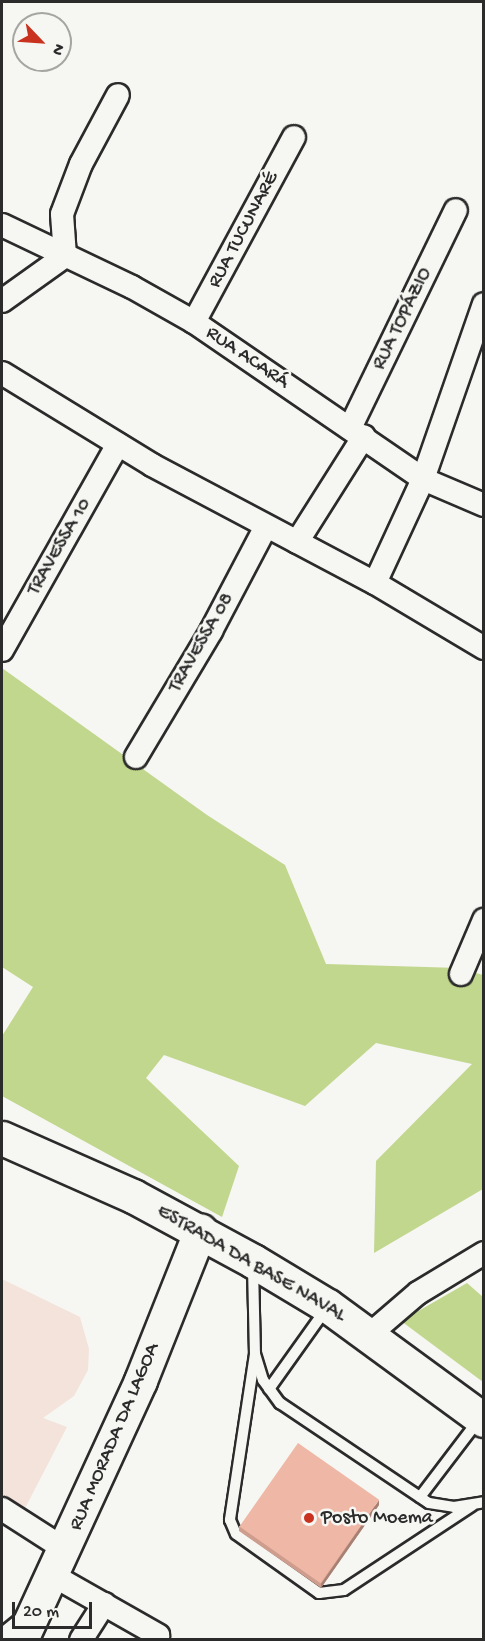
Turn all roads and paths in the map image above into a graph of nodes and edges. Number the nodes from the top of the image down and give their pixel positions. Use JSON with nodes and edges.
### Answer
{"nodes":[{"id":1,"x":118,"y":94,"type":"dead end"},
{"id":2,"x":294,"y":137,"type":"dead end"},
{"id":3,"x":456,"y":210,"type":"dead end"},
{"id":4,"x":2,"y":225,"type":"edge"},
{"id":5,"x":65,"y":256,"type":"junction"},
{"id":6,"x":2,"y":301,"type":"edge"},
{"id":7,"x":483,"y":304,"type":"edge"},
{"id":8,"x":194,"y":322,"type":"junction"},
{"id":9,"x":2,"y":373,"type":"edge"},
{"id":10,"x":357,"y":432,"type":"junction"},
{"id":11,"x":118,"y":444,"type":"junction"},
{"id":12,"x":423,"y":479,"type":"junction"},
{"id":13,"x":483,"y":505,"type":"edge"},
{"id":14,"x":266,"y":528,"type":"junction"},
{"id":15,"x":297,"y":542,"type":"junction"},
{"id":16,"x":375,"y":583,"type":"junction"},
{"id":17,"x":483,"y":648,"type":"edge"},
{"id":18,"x":2,"y":650,"type":"edge"},
{"id":19,"x":136,"y":757,"type":"dead end"},
{"id":20,"x":483,"y":920,"type":"edge"},
{"id":21,"x":461,"y":974,"type":"dead end"},
{"id":22,"x":2,"y":1138,"type":"edge"},
{"id":23,"x":2,"y":1159,"type":"edge"},
{"id":24,"x":69,"y":1167,"type":"junction"},
{"id":25,"x":201,"y":1230,"type":"junction"},
{"id":26,"x":483,"y":1253,"type":"edge"},
{"id":27,"x":253,"y":1261,"type":"junction"},
{"id":28,"x":328,"y":1306,"type":"junction"},
{"id":29,"x":369,"y":1335,"type":"junction"},
{"id":30,"x":255,"y":1354,"type":"junction"},
{"id":31,"x":268,"y":1389,"type":"junction"},
{"id":32,"x":482,"y":1419,"type":"edge"},
{"id":33,"x":420,"y":1497,"type":"junction"},
{"id":34,"x":478,"y":1504,"type":"edge"},
{"id":35,"x":2,"y":1509,"type":"edge"},
{"id":36,"x":60,"y":1563,"type":"junction"},
{"id":37,"x":104,"y":1604,"type":"junction"},
{"id":38,"x":28,"y":1627,"type":"edge"},
{"id":39,"x":158,"y":1635,"type":"dead end"},
{"id":40,"x":3,"y":1640,"type":"edge"},
{"id":41,"x":81,"y":1640,"type":"edge"}],
"edges":[{"from":1,"to":5,"type":"street"},
{"from":2,"to":8,"type":"street","name":"RUA TUCUNARÉ"},
{"from":3,"to":10,"type":"street","name":"RUA TOPÁZIO"},
{"from":4,"to":5,"type":"street","name":"RUA ACARÁ"},
{"from":5,"to":6,"type":"street"},
{"from":5,"to":8,"type":"street","name":"RUA ACARÁ"},
{"from":7,"to":12,"type":"street"},
{"from":8,"to":10,"type":"street","name":"RUA ACARÁ"},
{"from":9,"to":11,"type":"street"},
{"from":10,"to":12,"type":"street","name":"RUA ACARÁ"},
{"from":10,"to":15,"type":"street","name":"RUA TOPÁZIO"},
{"from":11,"to":14,"type":"street"},
{"from":11,"to":18,"type":"street","name":"TRAVESSA 10"},
{"from":12,"to":13,"type":"street","name":"RUA ACARÁ"},
{"from":12,"to":16,"type":"street"},
{"from":14,"to":15,"type":"street"},
{"from":14,"to":19,"type":"street","name":"TRAVESSA 08"},
{"from":15,"to":16,"type":"street"},
{"from":16,"to":17,"type":"street"},
{"from":20,"to":21,"type":"street"},
{"from":22,"to":24,"type":"main road","name":"ESTRADA DA BASE NAVAL"},
{"from":23,"to":24,"type":"main road"},
{"from":24,"to":25,"type":"main road","name":"ESTRADA DA BASE NAVAL"},
{"from":25,"to":27,"type":"main road","name":"ESTRADA DA BASE NAVAL"},
{"from":25,"to":36,"type":"street","name":"RUA MORADA DA LAGOA"},
{"from":26,"to":29,"type":"street"},
{"from":27,"to":28,"type":"main road","name":"ESTRADA DA BASE NAVAL"},
{"from":27,"to":30,"type":"lane"},
{"from":28,"to":29,"type":"main road","name":"ESTRADA DA BASE NAVAL"},
{"from":28,"to":31,"type":"lane"},
{"from":29,"to":32,"type":"main road","name":"ESTRADA DA BASE NAVAL"},
{"from":30,"to":31,"type":"lane"},
{"from":30,"to":34,"type":"lane"},
{"from":31,"to":33,"type":"lane"},
{"from":32,"to":33,"type":"lane"},
{"from":33,"to":34,"type":"lane"},
{"from":35,"to":36,"type":"street"},
{"from":36,"to":37,"type":"street"},
{"from":36,"to":38,"type":"street","name":"RUA MORADA DA LAGOA"},
{"from":37,"to":39,"type":"street"},
{"from":37,"to":41,"type":"street"},
{"from":38,"to":40,"type":"street"}]}
